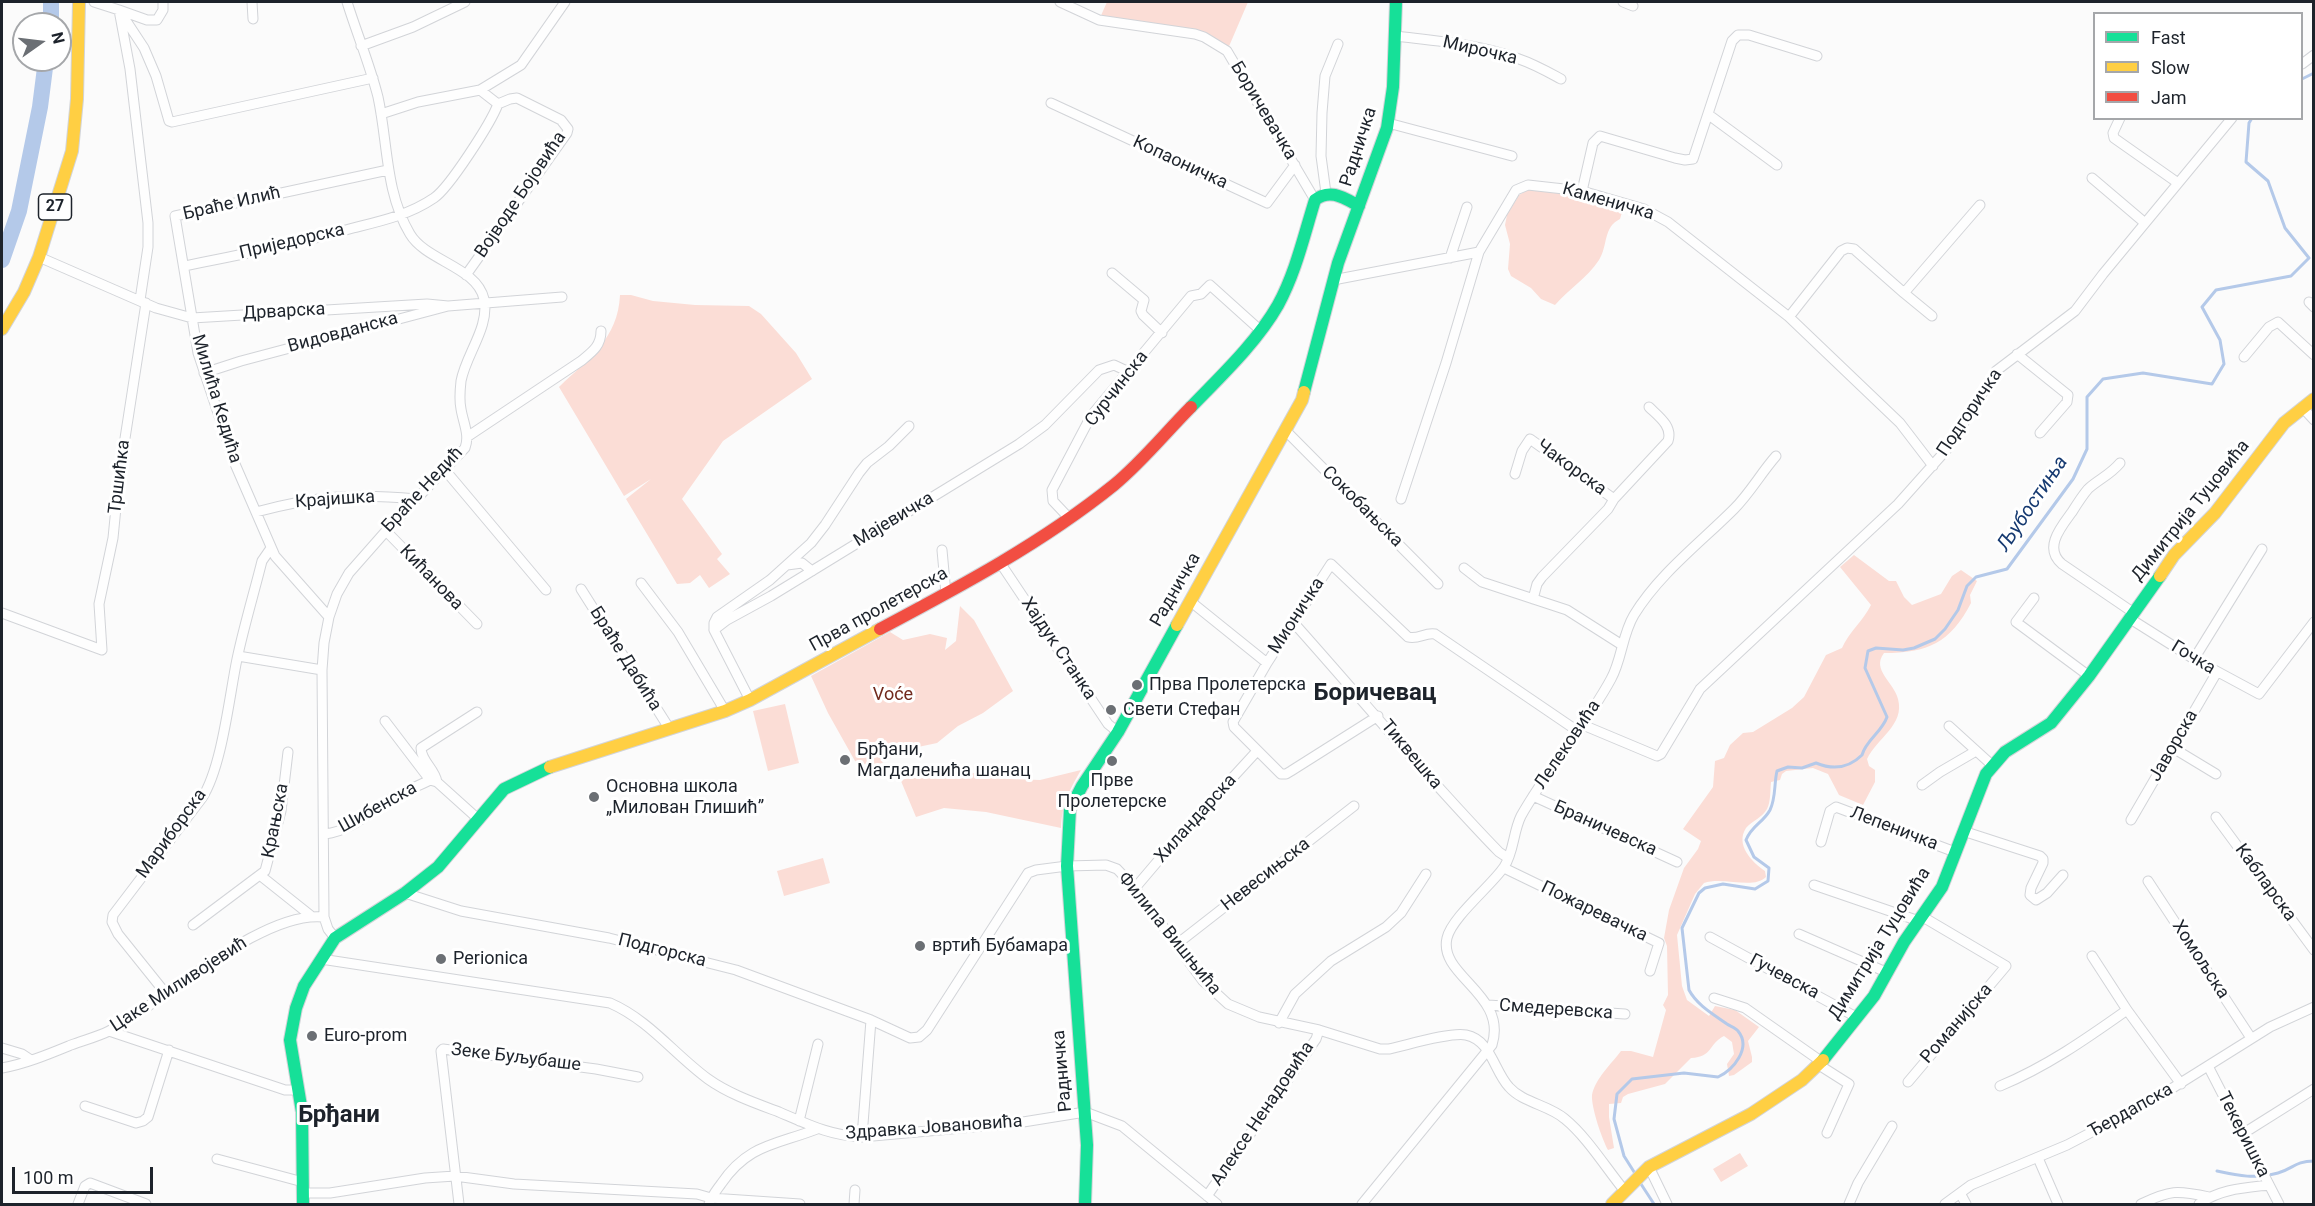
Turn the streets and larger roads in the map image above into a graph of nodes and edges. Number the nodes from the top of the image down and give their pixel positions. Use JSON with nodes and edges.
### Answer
{"nodes":[{"id":1,"x":79,"y":2,"type":"edge"},
{"id":2,"x":94,"y":2,"type":"edge"},
{"id":3,"x":163,"y":2,"type":"edge"},
{"id":4,"x":252,"y":2,"type":"edge"},
{"id":5,"x":347,"y":2,"type":"edge"},
{"id":6,"x":465,"y":2,"type":"edge"},
{"id":7,"x":565,"y":2,"type":"edge"},
{"id":8,"x":1060,"y":2,"type":"edge"},
{"id":9,"x":1396,"y":2,"type":"edge"},
{"id":10,"x":1623,"y":2,"type":"edge"},
{"id":11,"x":1633,"y":6,"type":"dead end"},
{"id":12,"x":119,"y":10,"type":"junction"},
{"id":13,"x":253,"y":19,"type":"dead end"},
{"id":14,"x":1396,"y":36,"type":"junction"},
{"id":15,"x":1338,"y":44,"type":"dead end"},
{"id":16,"x":361,"y":46,"type":"junction"},
{"id":17,"x":1817,"y":56,"type":"dead end"},
{"id":18,"x":372,"y":78,"type":"junction"},
{"id":19,"x":1561,"y":79,"type":"dead end"},
{"id":20,"x":480,"y":90,"type":"junction"},
{"id":21,"x":1051,"y":103,"type":"dead end"},
{"id":22,"x":498,"y":104,"type":"junction"},
{"id":23,"x":381,"y":114,"type":"junction"},
{"id":24,"x":1708,"y":114,"type":"junction"},
{"id":25,"x":2119,"y":120,"type":"edge"},
{"id":26,"x":2230,"y":120,"type":"edge"},
{"id":27,"x":1388,"y":123,"type":"junction"},
{"id":28,"x":1512,"y":156,"type":"dead end"},
{"id":29,"x":1295,"y":165,"type":"junction"},
{"id":30,"x":1777,"y":165,"type":"dead end"},
{"id":31,"x":388,"y":170,"type":"junction"},
{"id":32,"x":2092,"y":178,"type":"dead end"},
{"id":33,"x":2178,"y":183,"type":"junction"},
{"id":34,"x":1582,"y":191,"type":"junction"},
{"id":35,"x":1326,"y":193,"type":"junction"},
{"id":36,"x":1315,"y":200,"type":"junction"},
{"id":37,"x":1980,"y":205,"type":"dead end"},
{"id":38,"x":1359,"y":206,"type":"junction"},
{"id":39,"x":1467,"y":207,"type":"dead end"},
{"id":40,"x":400,"y":215,"type":"junction"},
{"id":41,"x":2145,"y":224,"type":"junction"},
{"id":42,"x":1479,"y":252,"type":"junction"},
{"id":43,"x":39,"y":257,"type":"junction"},
{"id":44,"x":1450,"y":258,"type":"junction"},
{"id":45,"x":184,"y":266,"type":"junction"},
{"id":46,"x":1112,"y":273,"type":"dead end"},
{"id":47,"x":466,"y":275,"type":"junction"},
{"id":48,"x":1333,"y":280,"type":"junction"},
{"id":49,"x":1904,"y":293,"type":"junction"},
{"id":50,"x":562,"y":297,"type":"dead end"},
{"id":51,"x":143,"y":302,"type":"junction"},
{"id":52,"x":485,"y":302,"type":"junction"},
{"id":53,"x":448,"y":306,"type":"junction"},
{"id":54,"x":1932,"y":316,"type":"dead end"},
{"id":55,"x":1789,"y":317,"type":"junction"},
{"id":56,"x":192,"y":318,"type":"junction"},
{"id":57,"x":2,"y":329,"type":"edge"},
{"id":58,"x":1260,"y":330,"type":"junction"},
{"id":59,"x":601,"y":331,"type":"dead end"},
{"id":60,"x":1162,"y":333,"type":"junction"},
{"id":61,"x":2017,"y":354,"type":"junction"},
{"id":62,"x":2313,"y":356,"type":"edge"},
{"id":63,"x":2244,"y":357,"type":"dead end"},
{"id":64,"x":1129,"y":372,"type":"junction"},
{"id":65,"x":204,"y":373,"type":"junction"},
{"id":66,"x":2313,"y":399,"type":"edge"},
{"id":67,"x":1648,"y":406,"type":"dead end"},
{"id":68,"x":2302,"y":407,"type":"junction"},
{"id":69,"x":2313,"y":420,"type":"edge"},
{"id":70,"x":909,"y":426,"type":"dead end"},
{"id":71,"x":1286,"y":430,"type":"junction"},
{"id":72,"x":2040,"y":434,"type":"dead end"},
{"id":73,"x":467,"y":438,"type":"junction"},
{"id":74,"x":1776,"y":456,"type":"dead end"},
{"id":75,"x":2120,"y":463,"type":"dead end"},
{"id":76,"x":1932,"y":466,"type":"junction"},
{"id":77,"x":445,"y":470,"type":"junction"},
{"id":78,"x":1515,"y":474,"type":"dead end"},
{"id":79,"x":1614,"y":498,"type":"junction"},
{"id":80,"x":416,"y":499,"type":"junction"},
{"id":81,"x":1401,"y":499,"type":"dead end"},
{"id":82,"x":256,"y":512,"type":"junction"},
{"id":83,"x":1070,"y":519,"type":"junction"},
{"id":84,"x":386,"y":531,"type":"junction"},
{"id":85,"x":271,"y":548,"type":"junction"},
{"id":86,"x":2262,"y":549,"type":"dead end"},
{"id":87,"x":942,"y":550,"type":"dead end"},
{"id":88,"x":1001,"y":564,"type":"junction"},
{"id":89,"x":787,"y":565,"type":"junction"},
{"id":90,"x":1464,"y":568,"type":"dead end"},
{"id":91,"x":812,"y":571,"type":"junction"},
{"id":92,"x":641,"y":583,"type":"dead end"},
{"id":93,"x":1438,"y":584,"type":"dead end"},
{"id":94,"x":581,"y":589,"type":"dead end"},
{"id":95,"x":546,"y":590,"type":"dead end"},
{"id":96,"x":946,"y":594,"type":"junction"},
{"id":97,"x":2034,"y":598,"type":"dead end"},
{"id":98,"x":1533,"y":599,"type":"junction"},
{"id":99,"x":1190,"y":601,"type":"junction"},
{"id":100,"x":2,"y":613,"type":"edge"},
{"id":101,"x":2131,"y":615,"type":"junction"},
{"id":102,"x":329,"y":617,"type":"junction"},
{"id":103,"x":1293,"y":622,"type":"junction"},
{"id":104,"x":2313,"y":622,"type":"edge"},
{"id":105,"x":477,"y":624,"type":"dead end"},
{"id":106,"x":714,"y":630,"type":"junction"},
{"id":107,"x":1622,"y":645,"type":"junction"},
{"id":108,"x":238,"y":656,"type":"junction"},
{"id":109,"x":2194,"y":659,"type":"junction"},
{"id":110,"x":1267,"y":663,"type":"junction"},
{"id":111,"x":322,"y":669,"type":"junction"},
{"id":112,"x":2217,"y":672,"type":"junction"},
{"id":113,"x":2089,"y":676,"type":"junction"},
{"id":114,"x":750,"y":700,"type":"junction"},
{"id":115,"x":725,"y":711,"type":"junction"},
{"id":116,"x":477,"y":712,"type":"dead end"},
{"id":117,"x":1378,"y":716,"type":"junction"},
{"id":118,"x":385,"y":721,"type":"dead end"},
{"id":119,"x":1949,"y":726,"type":"dead end"},
{"id":120,"x":669,"y":728,"type":"junction"},
{"id":121,"x":1581,"y":729,"type":"junction"},
{"id":122,"x":1118,"y":732,"type":"junction"},
{"id":123,"x":2173,"y":748,"type":"junction"},
{"id":124,"x":1257,"y":751,"type":"junction"},
{"id":125,"x":1976,"y":751,"type":"junction"},
{"id":126,"x":288,"y":752,"type":"dead end"},
{"id":127,"x":1657,"y":756,"type":"joint"},
{"id":128,"x":1993,"y":766,"type":"junction"},
{"id":129,"x":2216,"y":774,"type":"dead end"},
{"id":130,"x":433,"y":781,"type":"junction"},
{"id":131,"x":1922,"y":785,"type":"dead end"},
{"id":132,"x":1533,"y":796,"type":"junction"},
{"id":133,"x":1354,"y":806,"type":"dead end"},
{"id":134,"x":2216,"y":817,"type":"dead end"},
{"id":135,"x":477,"y":818,"type":"junction"},
{"id":136,"x":2131,"y":820,"type":"dead end"},
{"id":137,"x":1963,"y":831,"type":"junction"},
{"id":138,"x":325,"y":834,"type":"junction"},
{"id":139,"x":1821,"y":842,"type":"dead end"},
{"id":140,"x":1955,"y":852,"type":"junction"},
{"id":141,"x":1508,"y":858,"type":"junction"},
{"id":142,"x":1677,"y":862,"type":"dead end"},
{"id":143,"x":1067,"y":866,"type":"junction"},
{"id":144,"x":1504,"y":868,"type":"junction"},
{"id":145,"x":1426,"y":874,"type":"dead end"},
{"id":146,"x":2063,"y":875,"type":"dead end"},
{"id":147,"x":261,"y":876,"type":"junction"},
{"id":148,"x":2148,"y":881,"type":"dead end"},
{"id":149,"x":1814,"y":885,"type":"dead end"},
{"id":150,"x":1135,"y":888,"type":"junction"},
{"id":151,"x":405,"y":893,"type":"junction"},
{"id":152,"x":310,"y":915,"type":"junction"},
{"id":153,"x":324,"y":917,"type":"junction"},
{"id":154,"x":1921,"y":919,"type":"junction"},
{"id":155,"x":193,"y":925,"type":"dead end"},
{"id":156,"x":1799,"y":934,"type":"dead end"},
{"id":157,"x":1710,"y":937,"type":"dead end"},
{"id":158,"x":335,"y":938,"type":"junction"},
{"id":159,"x":1178,"y":944,"type":"junction"},
{"id":160,"x":2313,"y":950,"type":"edge"},
{"id":161,"x":2092,"y":956,"type":"dead end"},
{"id":162,"x":321,"y":959,"type":"junction"},
{"id":163,"x":1650,"y":971,"type":"dead end"},
{"id":164,"x":1886,"y":972,"type":"junction"},
{"id":165,"x":167,"y":995,"type":"junction"},
{"id":166,"x":1714,"y":998,"type":"dead end"},
{"id":167,"x":1488,"y":1005,"type":"junction"},
{"id":168,"x":2313,"y":1007,"type":"edge"},
{"id":169,"x":2127,"y":1010,"type":"junction"},
{"id":170,"x":1625,"y":1014,"type":"dead end"},
{"id":171,"x":1858,"y":1018,"type":"junction"},
{"id":172,"x":871,"y":1020,"type":"junction"},
{"id":173,"x":1279,"y":1023,"type":"junction"},
{"id":174,"x":1319,"y":1030,"type":"junction"},
{"id":175,"x":109,"y":1031,"type":"junction"},
{"id":176,"x":910,"y":1038,"type":"joint"},
{"id":177,"x":2251,"y":1038,"type":"junction"},
{"id":178,"x":818,"y":1044,"type":"dead end"},
{"id":179,"x":2,"y":1048,"type":"edge"},
{"id":180,"x":169,"y":1050,"type":"junction"},
{"id":181,"x":1488,"y":1051,"type":"junction"},
{"id":182,"x":31,"y":1060,"type":"junction"},
{"id":183,"x":1820,"y":1064,"type":"junction"},
{"id":184,"x":2208,"y":1066,"type":"junction"},
{"id":185,"x":2,"y":1068,"type":"edge"},
{"id":186,"x":638,"y":1077,"type":"dead end"},
{"id":187,"x":1908,"y":1082,"type":"dead end"},
{"id":188,"x":2181,"y":1084,"type":"junction"},
{"id":189,"x":2000,"y":1086,"type":"dead end"},
{"id":190,"x":2313,"y":1089,"type":"edge"},
{"id":191,"x":298,"y":1090,"type":"junction"},
{"id":192,"x":85,"y":1106,"type":"dead end"},
{"id":193,"x":1085,"y":1112,"type":"junction"},
{"id":194,"x":799,"y":1121,"type":"junction"},
{"id":195,"x":1892,"y":1126,"type":"dead end"},
{"id":196,"x":817,"y":1129,"type":"junction"},
{"id":197,"x":1827,"y":1133,"type":"dead end"},
{"id":198,"x":2244,"y":1133,"type":"junction"},
{"id":199,"x":862,"y":1137,"type":"junction"},
{"id":200,"x":2038,"y":1158,"type":"junction"},
{"id":201,"x":217,"y":1159,"type":"dead end"},
{"id":202,"x":455,"y":1176,"type":"junction"},
{"id":203,"x":1637,"y":1178,"type":"junction"},
{"id":204,"x":2267,"y":1184,"type":"junction"},
{"id":205,"x":855,"y":1190,"type":"dead end"},
{"id":206,"x":303,"y":1193,"type":"edge"},
{"id":207,"x":1960,"y":1193,"type":"junction"},
{"id":208,"x":1207,"y":1196,"type":"junction"},
{"id":209,"x":2209,"y":1197,"type":"junction"},
{"id":210,"x":710,"y":1201,"type":"edge"},
{"id":211,"x":78,"y":1204,"type":"edge"},
{"id":212,"x":146,"y":1204,"type":"edge"},
{"id":213,"x":459,"y":1204,"type":"edge"},
{"id":214,"x":800,"y":1204,"type":"edge"},
{"id":215,"x":854,"y":1204,"type":"edge"},
{"id":216,"x":1084,"y":1204,"type":"edge"},
{"id":217,"x":1217,"y":1204,"type":"edge"},
{"id":218,"x":1362,"y":1204,"type":"edge"},
{"id":219,"x":1612,"y":1204,"type":"edge"},
{"id":220,"x":1667,"y":1204,"type":"edge"},
{"id":221,"x":1849,"y":1204,"type":"edge"},
{"id":222,"x":1945,"y":1204,"type":"edge"},
{"id":223,"x":1966,"y":1204,"type":"edge"},
{"id":224,"x":2058,"y":1204,"type":"edge"},
{"id":225,"x":2140,"y":1204,"type":"edge"},
{"id":226,"x":2199,"y":1204,"type":"edge"},
{"id":227,"x":2279,"y":1204,"type":"edge"}],
"edges":[{"from":1,"to":43,"type":"street","number":"27"},
{"from":2,"to":12,"type":"street"},
{"from":3,"to":12,"type":"street"},
{"from":4,"to":13,"type":"street"},
{"from":5,"to":16,"type":"street"},
{"from":6,"to":16,"type":"street"},
{"from":7,"to":20,"type":"street"},
{"from":8,"to":29,"type":"street","name":"Боричевачка"},
{"from":9,"to":14,"type":"street","name":"Радничка"},
{"from":10,"to":11,"type":"street"},
{"from":12,"to":18,"type":"street"},
{"from":12,"to":51,"type":"street","name":"Тршићка"},
{"from":14,"to":19,"type":"street","name":"Мирочка"},
{"from":14,"to":27,"type":"street","name":"Радничка"},
{"from":15,"to":35,"type":"street"},
{"from":16,"to":18,"type":"street"},
{"from":17,"to":24,"type":"street"},
{"from":18,"to":23,"type":"street"},
{"from":20,"to":22,"type":"street"},
{"from":20,"to":23,"type":"street"},
{"from":21,"to":29,"type":"street","name":"Копаоничка"},
{"from":22,"to":40,"type":"street"},
{"from":22,"to":47,"type":"street","name":"Војводе Бојовића"},
{"from":23,"to":31,"type":"street"},
{"from":24,"to":30,"type":"street"},
{"from":24,"to":34,"type":"street"},
{"from":25,"to":33,"type":"street"},
{"from":26,"to":33,"type":"street","name":"Подгоричка"},
{"from":27,"to":28,"type":"street"},
{"from":27,"to":38,"type":"street","name":"Радничка"},
{"from":29,"to":36,"type":"street","name":"Боричевачка"},
{"from":31,"to":40,"type":"street"},
{"from":31,"to":45,"type":"street","name":"Браће Илић"},
{"from":32,"to":41,"type":"street"},
{"from":33,"to":41,"type":"street","name":"Подгоричка"},
{"from":34,"to":42,"type":"street","name":"Каменичка"},
{"from":34,"to":55,"type":"street","name":"Каменичка"},
{"from":35,"to":36,"type":"street"},
{"from":35,"to":38,"type":"street"},
{"from":36,"to":58,"type":"street","name":"Прва пролетерска"},
{"from":37,"to":49,"type":"street"},
{"from":38,"to":48,"type":"street","name":"Радничка"},
{"from":39,"to":44,"type":"street"},
{"from":40,"to":45,"type":"street","name":"Приједорска"},
{"from":40,"to":47,"type":"street"},
{"from":41,"to":61,"type":"street","name":"Подгоричка"},
{"from":42,"to":44,"type":"street"},
{"from":42,"to":81,"type":"street","name":"Каменичка"},
{"from":43,"to":51,"type":"street","name":"Милића Кедића"},
{"from":43,"to":57,"type":"street","number":"27"},
{"from":44,"to":48,"type":"street"},
{"from":45,"to":56,"type":"street","name":"Браће Илић"},
{"from":46,"to":60,"type":"street","name":"Сурчинска"},
{"from":47,"to":52,"type":"street"},
{"from":48,"to":71,"type":"street","name":"Радничка"},
{"from":49,"to":54,"type":"street"},
{"from":49,"to":55,"type":"street"},
{"from":50,"to":52,"type":"street","name":"Видовданска"},
{"from":51,"to":56,"type":"street","name":"Милића Кедића"},
{"from":51,"to":100,"type":"street","name":"Тршићка"},
{"from":52,"to":53,"type":"street","name":"Видовданска"},
{"from":52,"to":73,"type":"street","name":"Браће Недић"},
{"from":53,"to":56,"type":"street","name":"Дрварска"},
{"from":53,"to":65,"type":"street","name":"Видовданска"},
{"from":55,"to":76,"type":"street","name":"Каменичка"},
{"from":56,"to":65,"type":"street","name":"Милића Кедића"},
{"from":58,"to":60,"type":"street"},
{"from":58,"to":83,"type":"street","name":"Прва пролетерска"},
{"from":59,"to":73,"type":"street"},
{"from":60,"to":64,"type":"street","name":"Сурчинска"},
{"from":61,"to":72,"type":"street"},
{"from":61,"to":76,"type":"street","name":"Подгоричка"},
{"from":62,"to":63,"type":"street"},
{"from":64,"to":83,"type":"street","name":"Сурчинска"},
{"from":64,"to":91,"type":"street","name":"Мајевичка"},
{"from":65,"to":82,"type":"street","name":"Милића Кедића"},
{"from":66,"to":68,"type":"street","name":"Димитрија Туцовића"},
{"from":67,"to":79,"type":"street","name":"Чакорска"},
{"from":68,"to":69,"type":"street"},
{"from":68,"to":101,"type":"street","name":"Димитрија Туцовића"},
{"from":70,"to":89,"type":"street"},
{"from":71,"to":93,"type":"street","name":"Сокобањска"},
{"from":71,"to":99,"type":"street","name":"Радничка"},
{"from":73,"to":77,"type":"street","name":"Браће Недић"},
{"from":74,"to":107,"type":"street","name":"Лелековића"},
{"from":75,"to":101,"type":"street","name":"Гочка"},
{"from":76,"to":127,"type":"street","name":"Подгоричка"},
{"from":77,"to":80,"type":"street","name":"Браће Недић"},
{"from":77,"to":95,"type":"street"},
{"from":78,"to":79,"type":"street","name":"Чакорска"},
{"from":79,"to":98,"type":"street","name":"Чакорска"},
{"from":80,"to":82,"type":"street","name":"Крајишка"},
{"from":80,"to":84,"type":"street","name":"Браће Недић"},
{"from":82,"to":85,"type":"street","name":"Милића Кедића"},
{"from":83,"to":88,"type":"street","name":"Прва пролетерска"},
{"from":84,"to":102,"type":"street","name":"Браће Недић"},
{"from":84,"to":105,"type":"street","name":"Кићанова"},
{"from":85,"to":102,"type":"street","name":"Милића Кедића"},
{"from":85,"to":108,"type":"street","name":"Мариборска"},
{"from":86,"to":109,"type":"street"},
{"from":87,"to":96,"type":"street"},
{"from":88,"to":96,"type":"street","name":"Прва пролетерска"},
{"from":88,"to":122,"type":"street","name":"Хајдук Станка"},
{"from":89,"to":91,"type":"street"},
{"from":89,"to":106,"type":"street"},
{"from":90,"to":98,"type":"street"},
{"from":91,"to":106,"type":"street","name":"Мајевичка"},
{"from":92,"to":115,"type":"street"},
{"from":94,"to":120,"type":"street","name":"Браће Дабића"},
{"from":96,"to":114,"type":"street","name":"Прва пролетерска"},
{"from":97,"to":113,"type":"street"},
{"from":98,"to":107,"type":"street"},
{"from":99,"to":110,"type":"street","name":"Мионичка"},
{"from":99,"to":122,"type":"street","name":"Радничка"},
{"from":101,"to":109,"type":"street","name":"Гочка"},
{"from":101,"to":113,"type":"street","name":"Димитрија Туцовића"},
{"from":102,"to":111,"type":"street","name":"Браће Недић"},
{"from":103,"to":110,"type":"street","name":"Мионичка"},
{"from":103,"to":117,"type":"street","name":"Тиквешка"},
{"from":103,"to":121,"type":"street","name":"Мионичка"},
{"from":104,"to":112,"type":"street","name":"Гочка"},
{"from":106,"to":114,"type":"street"},
{"from":107,"to":121,"type":"street","name":"Лелековића"},
{"from":108,"to":111,"type":"street"},
{"from":108,"to":165,"type":"street","name":"Мариборска"},
{"from":109,"to":112,"type":"street","name":"Гочка"},
{"from":110,"to":124,"type":"street"},
{"from":111,"to":138,"type":"street","name":"Браће Недић"},
{"from":112,"to":123,"type":"street","name":"Јаворска"},
{"from":113,"to":128,"type":"street","name":"Димитрија Туцовића"},
{"from":114,"to":115,"type":"street","name":"Прва пролетерска"},
{"from":115,"to":120,"type":"street","name":"Прва пролетерска"},
{"from":116,"to":130,"type":"street"},
{"from":117,"to":124,"type":"street"},
{"from":117,"to":141,"type":"street","name":"Тиквешка"},
{"from":118,"to":130,"type":"street","name":"Шибенска"},
{"from":119,"to":125,"type":"street"},
{"from":120,"to":135,"type":"street","name":"Прва пролетерска"},
{"from":121,"to":127,"type":"street","name":"Мионичка"},
{"from":121,"to":132,"type":"street","name":"Лелековића"},
{"from":122,"to":143,"type":"street","name":"Радничка"},
{"from":123,"to":129,"type":"street"},
{"from":123,"to":136,"type":"street","name":"Јаворска"},
{"from":124,"to":150,"type":"street","name":"Хиландарска"},
{"from":125,"to":128,"type":"street"},
{"from":125,"to":131,"type":"street"},
{"from":126,"to":147,"type":"street","name":"Крањска"},
{"from":128,"to":137,"type":"street","name":"Димитрија Туцовића"},
{"from":130,"to":135,"type":"street","name":"Шибенска"},
{"from":130,"to":138,"type":"street","name":"Шибенска"},
{"from":132,"to":141,"type":"street","name":"Лелековића"},
{"from":132,"to":142,"type":"street","name":"Браничевска"},
{"from":133,"to":159,"type":"street","name":"Невесињска"},
{"from":134,"to":160,"type":"street","name":"Кабларска"},
{"from":135,"to":151,"type":"street","name":"Прва пролетерска"},
{"from":137,"to":140,"type":"street","name":"Димитрија Туцовића"},
{"from":137,"to":146,"type":"street"},
{"from":138,"to":153,"type":"street","name":"Браће Недић"},
{"from":139,"to":140,"type":"street","name":"Лепеничка"},
{"from":140,"to":154,"type":"street","name":"Димитрија Туцовића"},
{"from":141,"to":144,"type":"street","name":"Лелековића"},
{"from":143,"to":150,"type":"street","name":"Филипа Вишњића"},
{"from":143,"to":176,"type":"street","name":"Филипа Вишњића"},
{"from":143,"to":193,"type":"street","name":"Радничка"},
{"from":144,"to":163,"type":"street","name":"Пожаревачка"},
{"from":144,"to":167,"type":"street","name":"Лелековића"},
{"from":145,"to":173,"type":"street"},
{"from":147,"to":152,"type":"street"},
{"from":147,"to":155,"type":"street","name":"Крањска"},
{"from":148,"to":177,"type":"street","name":"Хомољска"},
{"from":149,"to":154,"type":"street"},
{"from":150,"to":159,"type":"street","name":"Филипа Вишњића"},
{"from":151,"to":158,"type":"street","name":"Прва пролетерска"},
{"from":151,"to":172,"type":"street","name":"Подгорска"},
{"from":152,"to":153,"type":"street","name":"Цаке Миливојевић"},
{"from":152,"to":165,"type":"street","name":"Цаке Миливојевић"},
{"from":153,"to":158,"type":"street","name":"Браће Недић"},
{"from":154,"to":164,"type":"street","name":"Димитрија Туцовића"},
{"from":154,"to":187,"type":"street","name":"Романијска"},
{"from":156,"to":164,"type":"street"},
{"from":157,"to":171,"type":"street","name":"Гучевска"},
{"from":158,"to":162,"type":"street","name":"Прва пролетерска"},
{"from":159,"to":173,"type":"street","name":"Филипа Вишњића"},
{"from":161,"to":169,"type":"street"},
{"from":162,"to":191,"type":"street","name":"Прва пролетерска"},
{"from":162,"to":194,"type":"street","name":"Здравка Јовановића"},
{"from":164,"to":171,"type":"street","name":"Димитрија Туцовића"},
{"from":165,"to":175,"type":"street","name":"Цаке Миливојевић"},
{"from":166,"to":183,"type":"street"},
{"from":167,"to":170,"type":"street","name":"Смедеревска"},
{"from":167,"to":181,"type":"street","name":"Лелековића"},
{"from":168,"to":177,"type":"street","name":"Ђердапска"},
{"from":169,"to":188,"type":"street"},
{"from":169,"to":189,"type":"street"},
{"from":171,"to":183,"type":"street","name":"Димитрија Туцовића"},
{"from":172,"to":176,"type":"street","name":"Подгорска"},
{"from":172,"to":199,"type":"street"},
{"from":173,"to":174,"type":"street","name":"Филипа Вишњића"},
{"from":174,"to":181,"type":"street","name":"Филипа Вишњића"},
{"from":174,"to":208,"type":"street","name":"Алексе Ненадовића"},
{"from":175,"to":180,"type":"street"},
{"from":175,"to":182,"type":"street","name":"Цаке Миливојевић"},
{"from":177,"to":184,"type":"street","name":"Ђердапска"},
{"from":178,"to":194,"type":"street"},
{"from":179,"to":182,"type":"street"},
{"from":180,"to":191,"type":"street"},
{"from":180,"to":192,"type":"street"},
{"from":181,"to":203,"type":"street","name":"Филипа Вишњића"},
{"from":181,"to":218,"type":"street"},
{"from":182,"to":185,"type":"street","name":"Цаке Миливојевић"},
{"from":183,"to":197,"type":"street"},
{"from":183,"to":203,"type":"street","name":"Димитрија Туцовића"},
{"from":184,"to":188,"type":"street","name":"Ђердапска"},
{"from":184,"to":198,"type":"street","name":"Текеришка"},
{"from":186,"to":202,"type":"street","name":"Зеке Буљубаше"},
{"from":188,"to":200,"type":"street","name":"Ђердапска"},
{"from":190,"to":198,"type":"street"},
{"from":191,"to":206,"type":"street","name":"Прва пролетерска"},
{"from":193,"to":199,"type":"street","name":"Здравка Јовановића"},
{"from":193,"to":208,"type":"street"},
{"from":193,"to":216,"type":"street","name":"Радничка"},
{"from":194,"to":196,"type":"street","name":"Здравка Јовановића"},
{"from":195,"to":221,"type":"street"},
{"from":196,"to":199,"type":"street","name":"Здравка Јовановића"},
{"from":196,"to":210,"type":"street"},
{"from":198,"to":204,"type":"street","name":"Текеришка"},
{"from":200,"to":207,"type":"street","name":"Ђердапска"},
{"from":200,"to":224,"type":"street"},
{"from":201,"to":206,"type":"street"},
{"from":202,"to":206,"type":"street"},
{"from":202,"to":210,"type":"street"},
{"from":202,"to":213,"type":"street","name":"Зеке Буљубаше"},
{"from":203,"to":219,"type":"street"},
{"from":203,"to":220,"type":"street"},
{"from":204,"to":209,"type":"street"},
{"from":204,"to":227,"type":"street","name":"Текеришка"},
{"from":205,"to":215,"type":"street"},
{"from":207,"to":222,"type":"street","name":"Ђердапска"},
{"from":207,"to":223,"type":"street"},
{"from":208,"to":217,"type":"street"},
{"from":209,"to":225,"type":"street"},
{"from":209,"to":226,"type":"street"},
{"from":210,"to":214,"type":"street"},
{"from":211,"to":212,"type":"street"}]}
